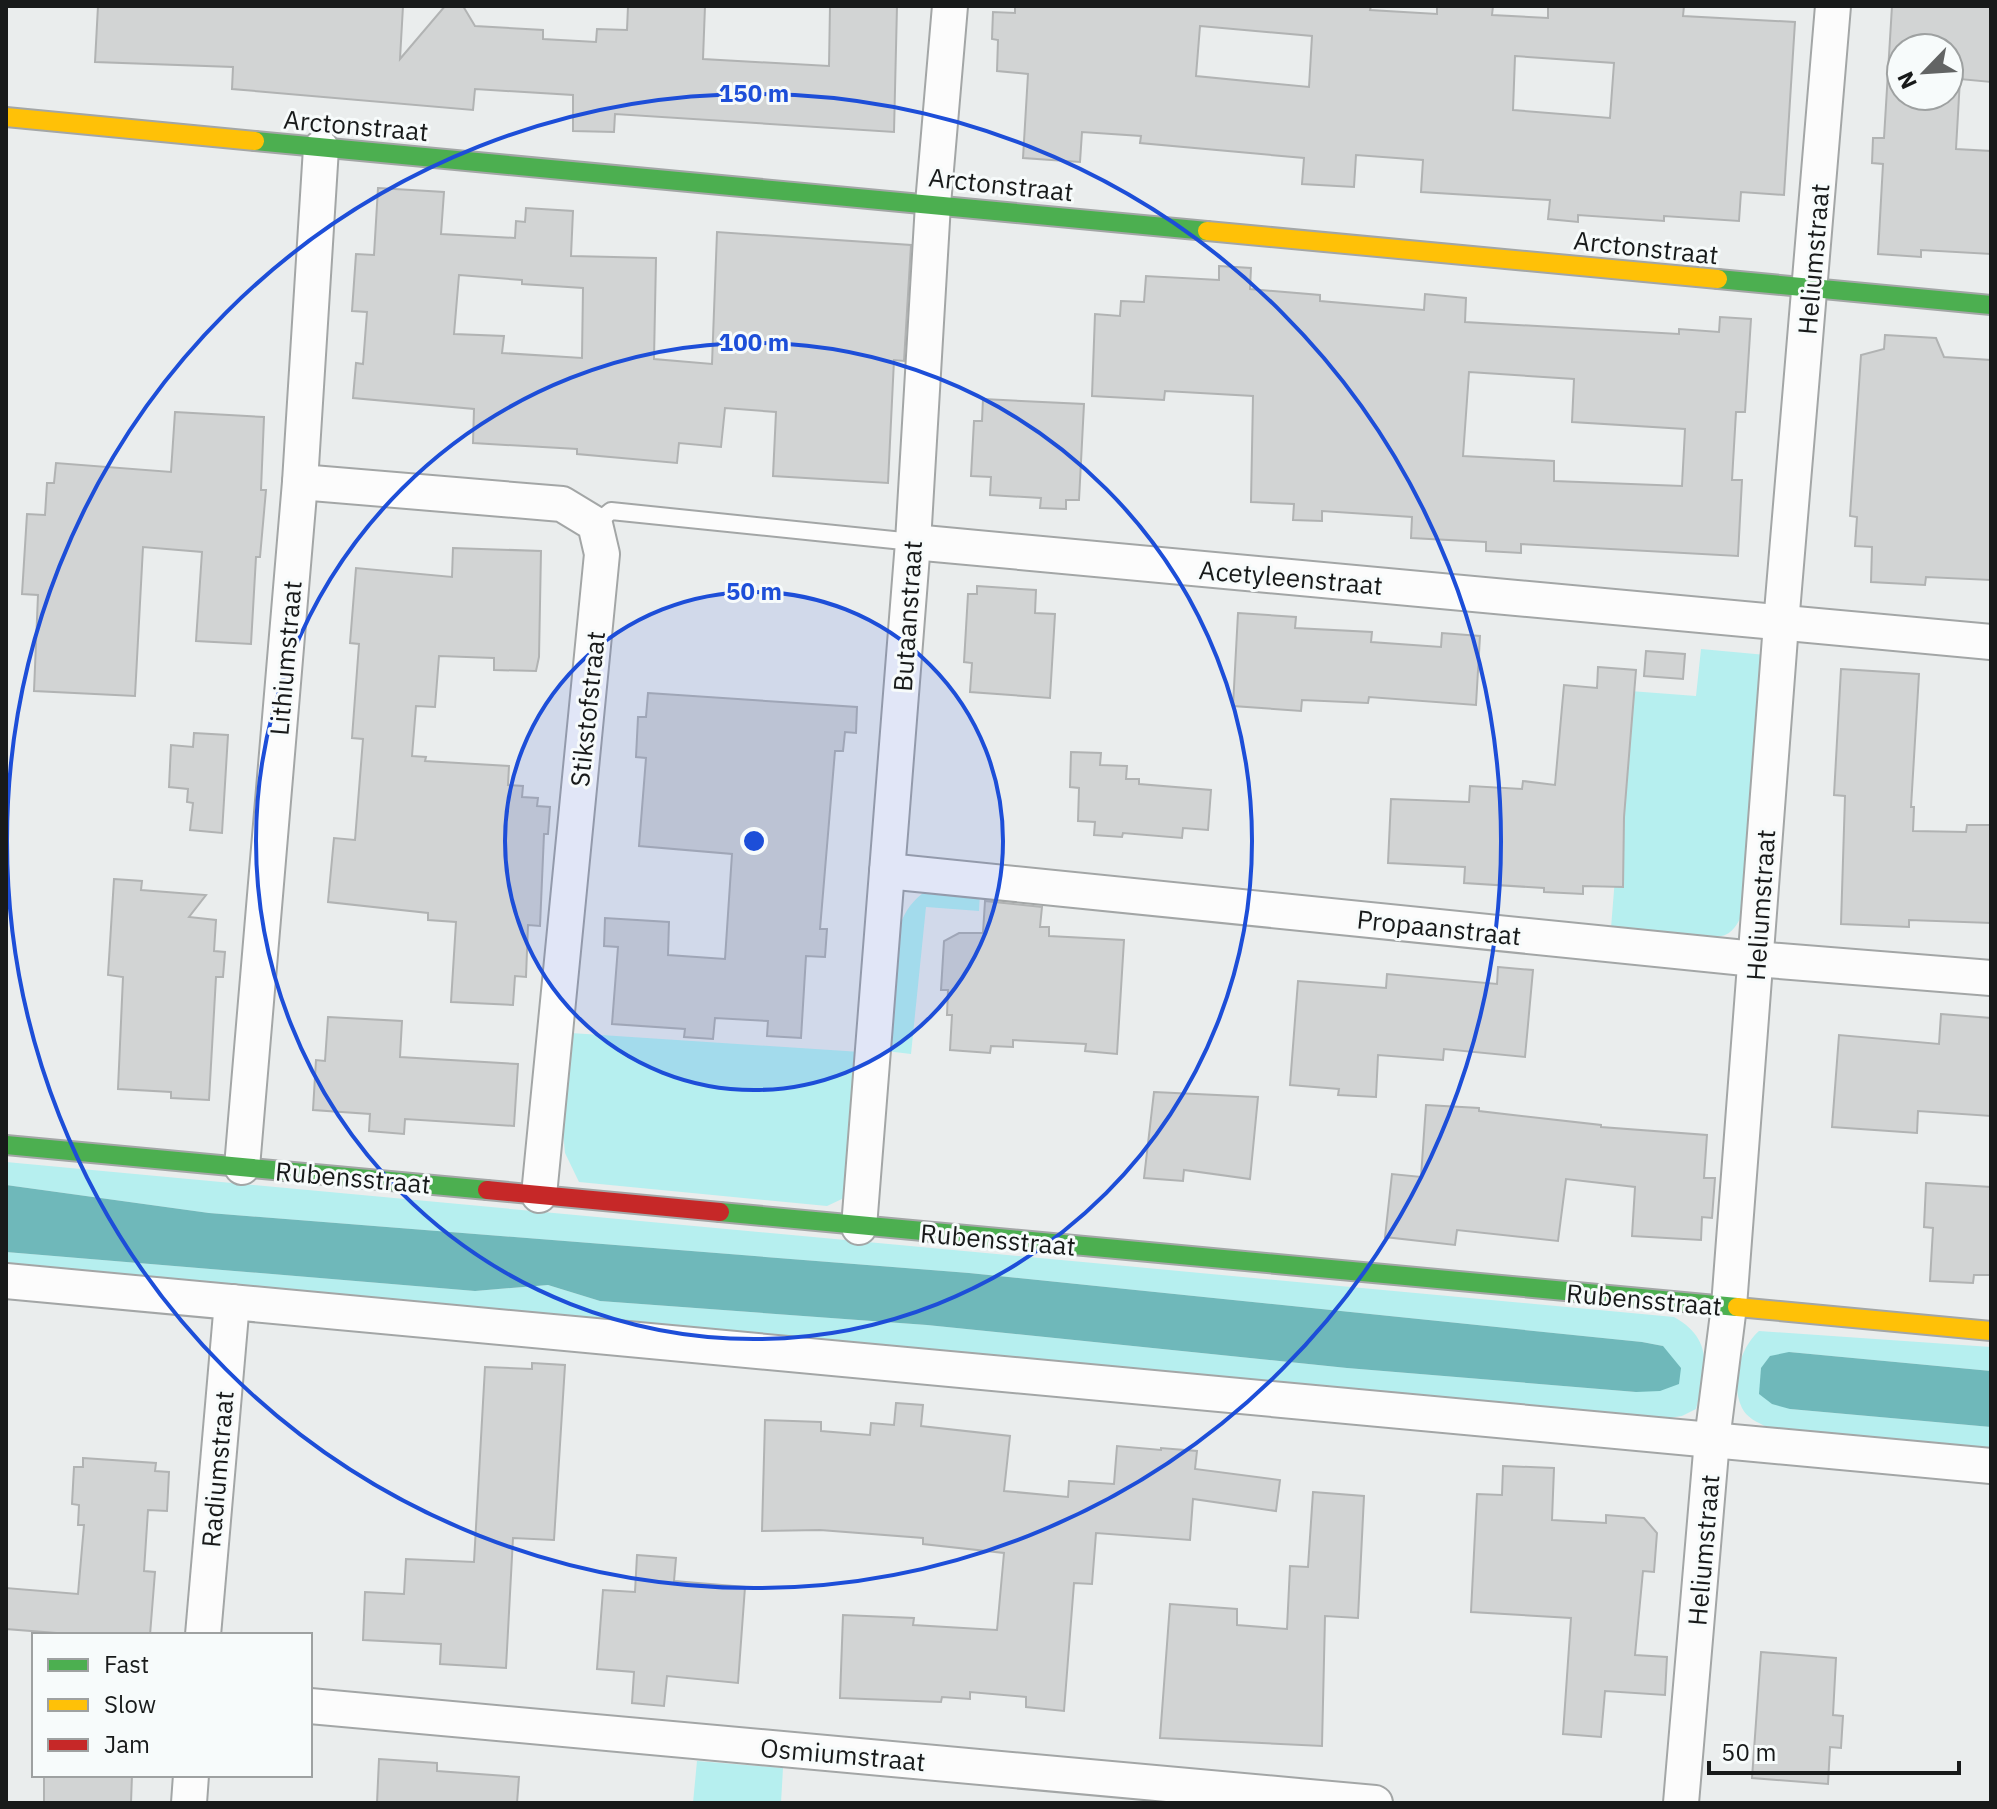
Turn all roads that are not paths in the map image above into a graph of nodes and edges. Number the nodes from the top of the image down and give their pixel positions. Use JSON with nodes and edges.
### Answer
{"nodes":[{"id":1,"x":950,"y":6,"type":"edge"},
{"id":2,"x":1833,"y":6,"type":"edge"},
{"id":3,"x":6,"y":117,"type":"edge"},
{"id":4,"x":321,"y":148,"type":"junction"},
{"id":5,"x":933,"y":204,"type":"junction"},
{"id":6,"x":1811,"y":290,"type":"junction"},
{"id":7,"x":1991,"y":305,"type":"edge"},
{"id":8,"x":300,"y":482,"type":"junction"},
{"id":9,"x":595,"y":524,"type":"junction"},
{"id":10,"x":913,"y":542,"type":"junction"},
{"id":11,"x":1781,"y":624,"type":"junction"},
{"id":12,"x":1991,"y":642,"type":"edge"},
{"id":13,"x":887,"y":871,"type":"junction"},
{"id":14,"x":1755,"y":959,"type":"junction"},
{"id":15,"x":1991,"y":978,"type":"edge"},
{"id":16,"x":6,"y":1145,"type":"edge"},
{"id":17,"x":242,"y":1167,"type":"junction"},
{"id":18,"x":539,"y":1195,"type":"junction"},
{"id":19,"x":859,"y":1227,"type":"junction"},
{"id":20,"x":6,"y":1281,"type":"edge"},
{"id":21,"x":232,"y":1302,"type":"junction"},
{"id":22,"x":1729,"y":1306,"type":"junction"},
{"id":23,"x":1991,"y":1331,"type":"edge"},
{"id":24,"x":1712,"y":1440,"type":"junction"},
{"id":25,"x":1991,"y":1466,"type":"edge"},
{"id":26,"x":203,"y":1633,"type":"edge"},
{"id":27,"x":312,"y":1706,"type":"edge"},
{"id":28,"x":191,"y":1777,"type":"edge"},
{"id":29,"x":189,"y":1803,"type":"edge"},
{"id":30,"x":1375,"y":1803,"type":"edge"},
{"id":31,"x":1681,"y":1803,"type":"edge"}],
"edges":[{"from":1,"to":5,"type":"street","name":"Butaanstraat"},
{"from":2,"to":6,"type":"street","name":"Heliumstraat"},
{"from":3,"to":4,"type":"street","name":"Arctonstraat"},
{"from":4,"to":5,"type":"street","name":"Arctonstraat"},
{"from":4,"to":8,"type":"street","name":"Lithiumstraat"},
{"from":5,"to":6,"type":"street","name":"Arctonstraat"},
{"from":5,"to":10,"type":"street","name":"Butaanstraat"},
{"from":6,"to":7,"type":"street","name":"Arctonstraat"},
{"from":6,"to":11,"type":"street","name":"Heliumstraat"},
{"from":8,"to":9,"type":"street"},
{"from":8,"to":17,"type":"street","name":"Lithiumstraat"},
{"from":9,"to":10,"type":"lane","name":"Acetyleenstraat"},
{"from":9,"to":18,"type":"street","name":"Stikstofstraat"},
{"from":10,"to":11,"type":"street","name":"Acetyleenstraat"},
{"from":10,"to":13,"type":"street","name":"Butaanstraat"},
{"from":11,"to":12,"type":"street","name":"Acetyleenstraat"},
{"from":11,"to":14,"type":"street","name":"Heliumstraat"},
{"from":13,"to":14,"type":"street","name":"Propaanstraat"},
{"from":13,"to":19,"type":"street","name":"Butaanstraat"},
{"from":14,"to":15,"type":"street","name":"Propaanstraat"},
{"from":14,"to":22,"type":"street","name":"Heliumstraat"},
{"from":16,"to":17,"type":"street","name":"Rubensstraat"},
{"from":17,"to":18,"type":"street","name":"Rubensstraat"},
{"from":18,"to":19,"type":"street","name":"Rubensstraat"},
{"from":19,"to":22,"type":"street","name":"Rubensstraat"},
{"from":20,"to":21,"type":"street"},
{"from":21,"to":24,"type":"street"},
{"from":21,"to":26,"type":"street","name":"Radiumstraat"},
{"from":22,"to":23,"type":"street","name":"Rubensstraat"},
{"from":22,"to":24,"type":"street","name":"Heliumstraat"},
{"from":24,"to":25,"type":"street"},
{"from":24,"to":31,"type":"street","name":"Heliumstraat"},
{"from":27,"to":30,"type":"street","name":"Osmiumstraat"},
{"from":28,"to":29,"type":"street"}]}
